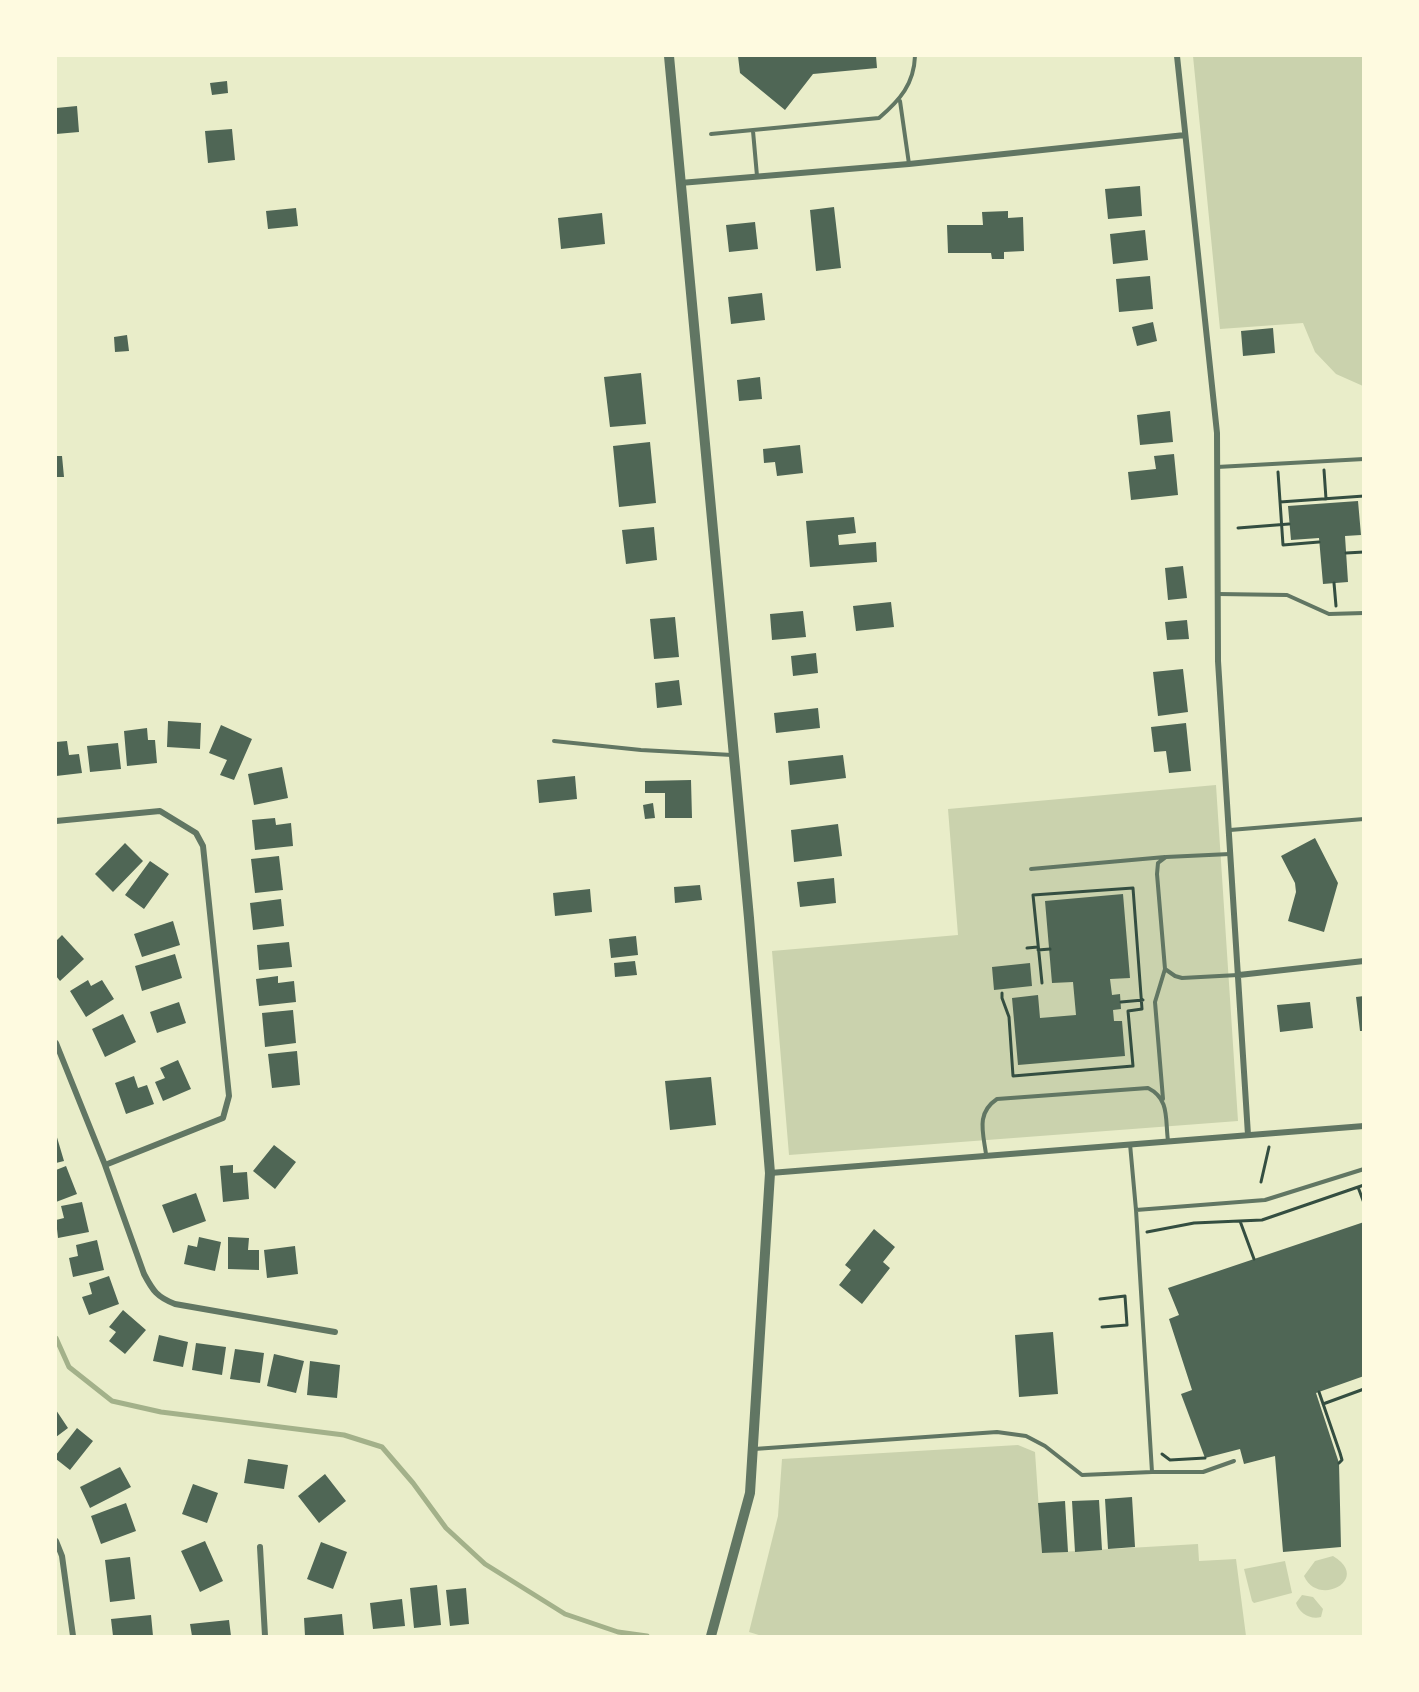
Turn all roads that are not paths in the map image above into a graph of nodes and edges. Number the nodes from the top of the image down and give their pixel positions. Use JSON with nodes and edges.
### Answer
{"nodes":[{"id":1,"x":669,"y":56,"type":"edge"},
{"id":2,"x":915,"y":56,"type":"edge"},
{"id":3,"x":1177,"y":56,"type":"edge"},
{"id":4,"x":900,"y":100,"type":"junction"},
{"id":5,"x":753,"y":130,"type":"junction"},
{"id":6,"x":711,"y":134,"type":"dead end"},
{"id":7,"x":1185,"y":135,"type":"junction"},
{"id":8,"x":909,"y":164,"type":"junction"},
{"id":9,"x":757,"y":176,"type":"junction"},
{"id":10,"x":680,"y":183,"type":"junction"},
{"id":11,"x":1364,"y":459,"type":"edge"},
{"id":12,"x":1217,"y":467,"type":"junction"},
{"id":13,"x":1218,"y":594,"type":"junction"},
{"id":14,"x":1364,"y":613,"type":"edge"},
{"id":15,"x":554,"y":741,"type":"dead end"},
{"id":16,"x":734,"y":754,"type":"junction"},
{"id":17,"x":1364,"y":819,"type":"edge"},
{"id":18,"x":56,"y":821,"type":"edge"},
{"id":19,"x":1230,"y":830,"type":"junction"},
{"id":20,"x":1231,"y":854,"type":"junction"},
{"id":21,"x":1166,"y":857,"type":"junction"},
{"id":22,"x":1031,"y":869,"type":"dead end"},
{"id":23,"x":1364,"y":961,"type":"edge"},
{"id":24,"x":1165,"y":969,"type":"junction"},
{"id":25,"x":1239,"y":975,"type":"junction"},
{"id":26,"x":56,"y":1043,"type":"edge"},
{"id":27,"x":1163,"y":1100,"type":"junction"},
{"id":28,"x":1364,"y":1126,"type":"edge"},
{"id":29,"x":1248,"y":1135,"type":"junction"},
{"id":30,"x":1168,"y":1141,"type":"junction"},
{"id":31,"x":1130,"y":1144,"type":"junction"},
{"id":32,"x":986,"y":1154,"type":"junction"},
{"id":33,"x":105,"y":1165,"type":"junction"},
{"id":34,"x":1364,"y":1169,"type":"edge"},
{"id":35,"x":770,"y":1173,"type":"junction"},
{"id":36,"x":1136,"y":1210,"type":"junction"},
{"id":37,"x":335,"y":1332,"type":"dead end"},
{"id":38,"x":754,"y":1449,"type":"junction"},
{"id":39,"x":1234,"y":1461,"type":"dead end"},
{"id":40,"x":1152,"y":1472,"type":"junction"},
{"id":41,"x":56,"y":1541,"type":"edge"},
{"id":42,"x":260,"y":1547,"type":"dead end"},
{"id":43,"x":73,"y":1636,"type":"edge"},
{"id":44,"x":266,"y":1636,"type":"edge"},
{"id":45,"x":711,"y":1636,"type":"edge"}],
"edges":[{"from":1,"to":10,"type":"street"},
{"from":2,"to":4,"type":"lane"},
{"from":3,"to":7,"type":"street"},
{"from":4,"to":5,"type":"lane"},
{"from":4,"to":8,"type":"lane"},
{"from":5,"to":6,"type":"lane"},
{"from":5,"to":9,"type":"lane"},
{"from":7,"to":8,"type":"street"},
{"from":7,"to":12,"type":"street"},
{"from":8,"to":9,"type":"street"},
{"from":9,"to":10,"type":"street"},
{"from":10,"to":16,"type":"street"},
{"from":11,"to":12,"type":"lane"},
{"from":12,"to":13,"type":"street"},
{"from":13,"to":14,"type":"lane"},
{"from":13,"to":19,"type":"street"},
{"from":15,"to":16,"type":"lane"},
{"from":16,"to":35,"type":"street"},
{"from":17,"to":19,"type":"lane"},
{"from":18,"to":33,"type":"street"},
{"from":19,"to":20,"type":"street"},
{"from":20,"to":21,"type":"lane"},
{"from":20,"to":25,"type":"street"},
{"from":21,"to":22,"type":"lane"},
{"from":21,"to":24,"type":"lane"},
{"from":23,"to":25,"type":"street"},
{"from":24,"to":25,"type":"lane"},
{"from":24,"to":27,"type":"lane"},
{"from":25,"to":29,"type":"street"},
{"from":26,"to":33,"type":"street"},
{"from":27,"to":30,"type":"lane"},
{"from":27,"to":32,"type":"lane"},
{"from":28,"to":29,"type":"street"},
{"from":29,"to":30,"type":"street"},
{"from":30,"to":31,"type":"street"},
{"from":31,"to":32,"type":"street"},
{"from":31,"to":36,"type":"lane"},
{"from":32,"to":35,"type":"street"},
{"from":33,"to":37,"type":"street"},
{"from":34,"to":36,"type":"lane"},
{"from":35,"to":38,"type":"street"},
{"from":36,"to":40,"type":"lane"},
{"from":38,"to":40,"type":"lane"},
{"from":38,"to":45,"type":"street"},
{"from":39,"to":40,"type":"lane"},
{"from":41,"to":43,"type":"street"},
{"from":42,"to":44,"type":"street"}]}
